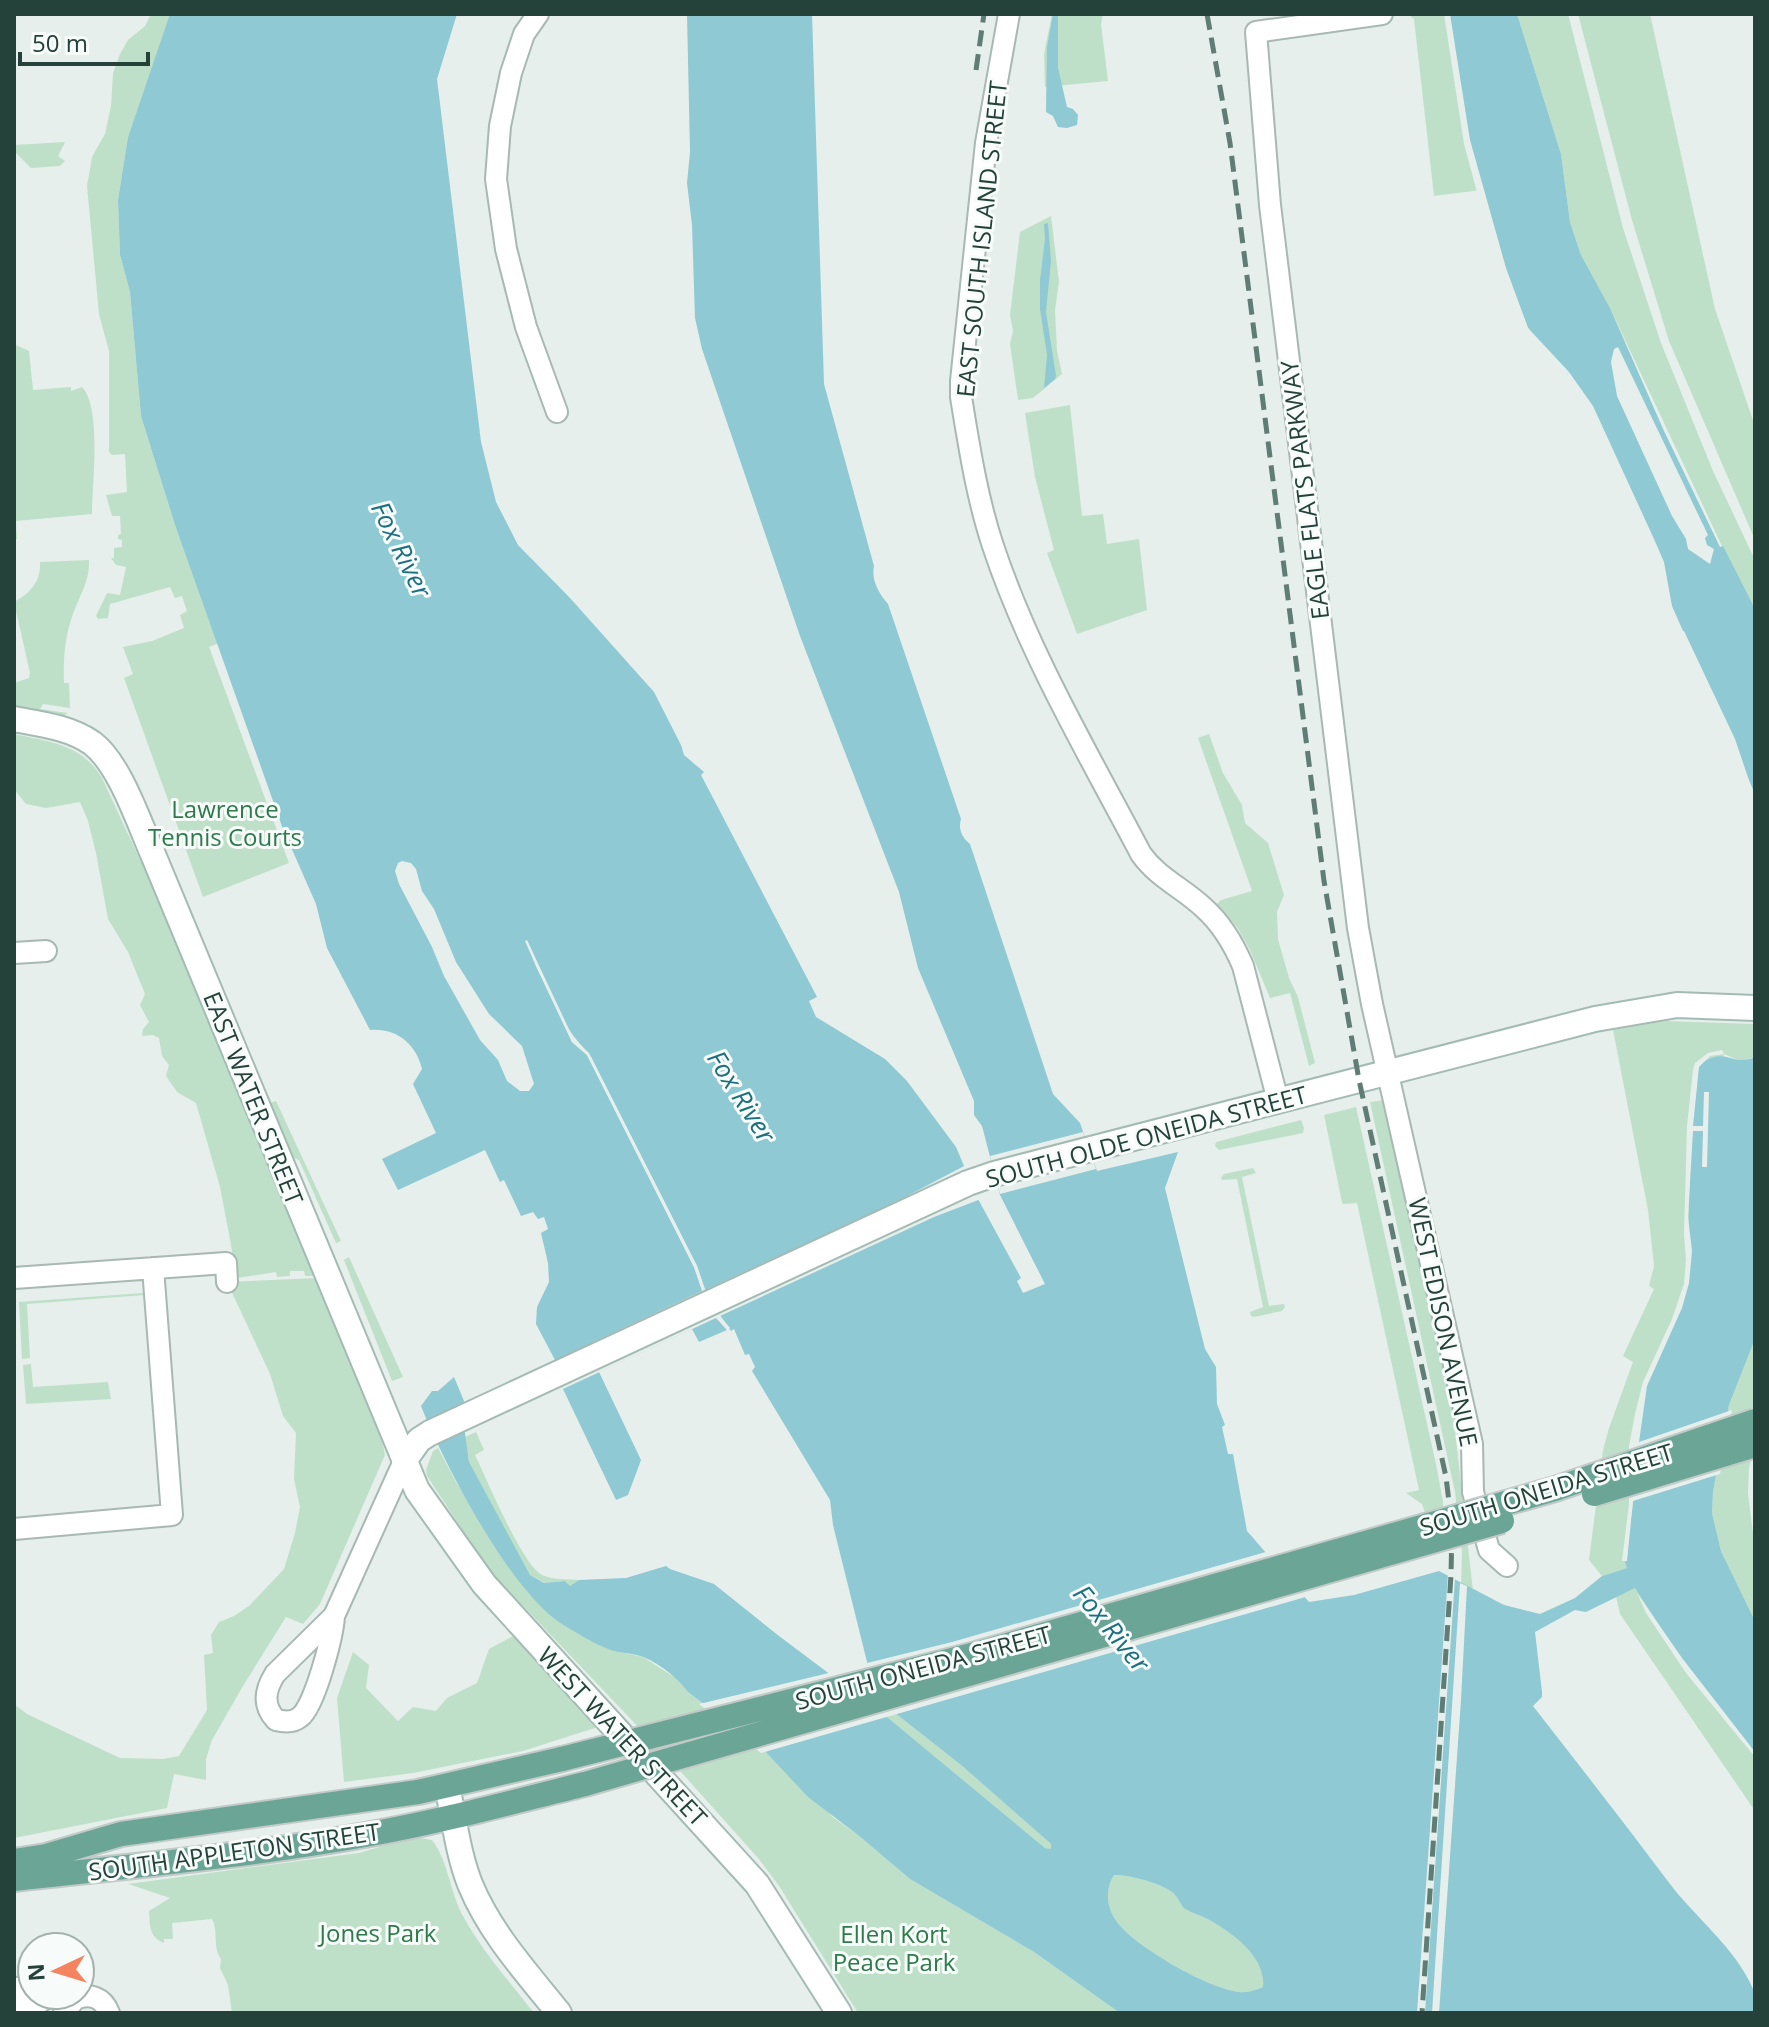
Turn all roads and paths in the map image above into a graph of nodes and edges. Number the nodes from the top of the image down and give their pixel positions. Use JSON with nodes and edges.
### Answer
{"nodes":[{"id":1,"x":538,"y":14,"type":"edge"},
{"id":2,"x":1009,"y":14,"type":"edge"},
{"id":3,"x":1382,"y":14,"type":"edge"},
{"id":4,"x":557,"y":412,"type":"dead end"},
{"id":5,"x":14,"y":719,"type":"edge"},
{"id":6,"x":46,"y":951,"type":"dead end"},
{"id":7,"x":14,"y":953,"type":"edge"},
{"id":8,"x":1755,"y":1008,"type":"edge"},
{"id":9,"x":1388,"y":1071,"type":"junction"},
{"id":10,"x":1278,"y":1101,"type":"junction"},
{"id":11,"x":153,"y":1268,"type":"junction"},
{"id":12,"x":227,"y":1273,"type":"dead end"},
{"id":13,"x":14,"y":1278,"type":"edge"},
{"id":14,"x":1755,"y":1421,"type":"edge"},
{"id":15,"x":1755,"y":1445,"type":"edge"},
{"id":16,"x":404,"y":1461,"type":"junction"},
{"id":17,"x":14,"y":1529,"type":"edge"},
{"id":18,"x":1507,"y":1566,"type":"dead end"},
{"id":19,"x":334,"y":1616,"type":"junction"},
{"id":20,"x":447,"y":1786,"type":"junction"},
{"id":21,"x":359,"y":1801,"type":"joint"},
{"id":22,"x":453,"y":1817,"type":"junction"},
{"id":23,"x":14,"y":1861,"type":"edge"},
{"id":24,"x":14,"y":1879,"type":"edge"},
{"id":25,"x":96,"y":1999,"type":"edge"},
{"id":26,"x":109,"y":2013,"type":"edge"},
{"id":27,"x":559,"y":2013,"type":"edge"},
{"id":28,"x":839,"y":2013,"type":"edge"}],
"edges":[{"from":1,"to":4,"type":"street"},
{"from":2,"to":10,"type":"street","name":"EAST SOUTH ISLAND STREET"},
{"from":3,"to":9,"type":"street","name":"EAGLE FLATS PARKWAY"},
{"from":5,"to":16,"type":"street","name":"EAST WATER STREET"},
{"from":6,"to":7,"type":"street"},
{"from":8,"to":9,"type":"street","name":"SOUTH OLDE ONEIDA STREET"},
{"from":9,"to":10,"type":"street","name":"SOUTH OLDE ONEIDA STREET"},
{"from":9,"to":18,"type":"street","name":"WEST EDISON AVENUE"},
{"from":10,"to":16,"type":"street","name":"SOUTH OLDE ONEIDA STREET"},
{"from":11,"to":12,"type":"street"},
{"from":11,"to":13,"type":"street"},
{"from":11,"to":17,"type":"street"},
{"from":14,"to":20,"type":"main road","name":"SOUTH ONEIDA STREET","bridge":true},
{"from":15,"to":22,"type":"main road","name":"SOUTH ONEIDA STREET","bridge":true},
{"from":16,"to":19,"type":"street"},
{"from":16,"to":28,"type":"street","name":"WEST WATER STREET"},
{"from":19,"to":19,"type":"street"},
{"from":20,"to":21,"type":"main road","name":"SOUTH ONEIDA STREET"},
{"from":20,"to":22,"type":"street"},
{"from":21,"to":23,"type":"main road","name":"SOUTH APPLETON STREET"},
{"from":22,"to":24,"type":"main road","name":"SOUTH APPLETON STREET"},
{"from":22,"to":27,"type":"street"},
{"from":25,"to":26,"type":"street"}]}
